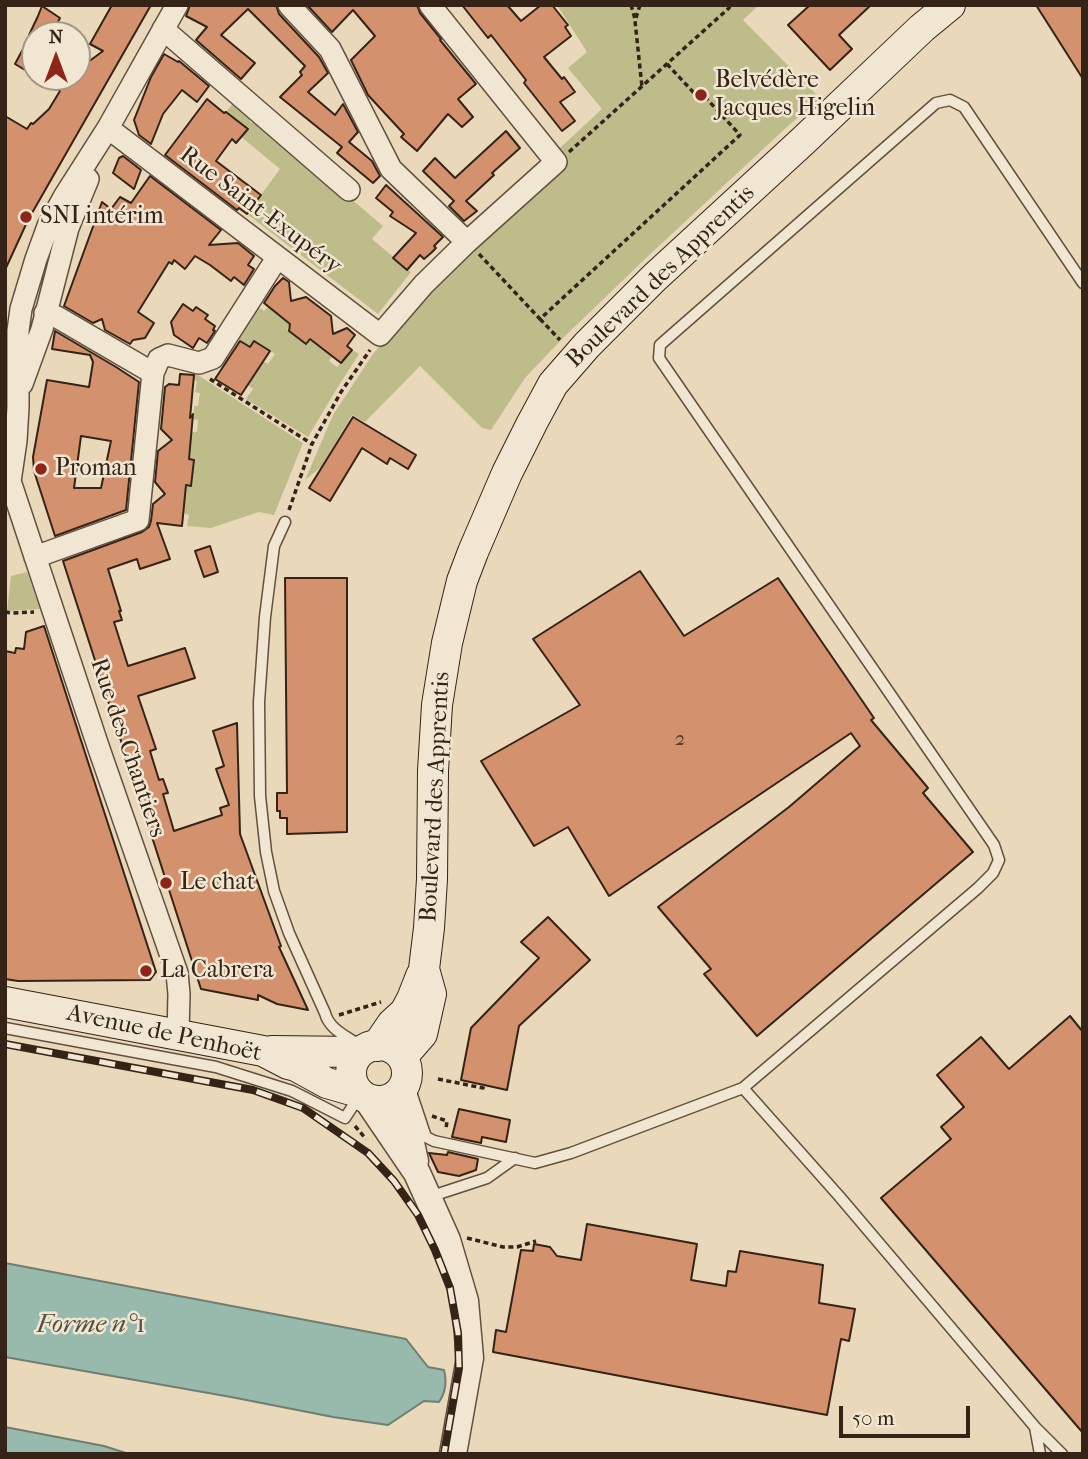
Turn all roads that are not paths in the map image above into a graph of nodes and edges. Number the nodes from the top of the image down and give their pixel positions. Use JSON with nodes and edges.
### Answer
{"nodes":[{"id":1,"x":177,"y":5,"type":"edge"},
{"id":2,"x":289,"y":5,"type":"edge"},
{"id":3,"x":430,"y":5,"type":"edge"},
{"id":4,"x":950,"y":5,"type":"edge"},
{"id":5,"x":163,"y":29,"type":"junction"},
{"id":6,"x":108,"y":128,"type":"junction"},
{"id":7,"x":349,"y":190,"type":"dead end"},
{"id":8,"x":467,"y":242,"type":"junction"},
{"id":9,"x":277,"y":258,"type":"junction"},
{"id":10,"x":1083,"y":283,"type":"edge"},
{"id":11,"x":46,"y":313,"type":"junction"},
{"id":12,"x":153,"y":373,"type":"junction"},
{"id":13,"x":14,"y":401,"type":"edge"},
{"id":14,"x":10,"y":481,"type":"junction"},
{"id":15,"x":5,"y":509,"type":"edge"},
{"id":16,"x":285,"y":523,"type":"road end"},
{"id":17,"x":35,"y":557,"type":"junction"},
{"id":18,"x":5,"y":1002,"type":"edge"},
{"id":19,"x":5,"y":1028,"type":"edge"},
{"id":20,"x":178,"y":1034,"type":"junction"},
{"id":21,"x":263,"y":1051,"type":"junction"},
{"id":22,"x":385,"y":1063,"type":"junction"},
{"id":23,"x":743,"y":1088,"type":"junction"},
{"id":24,"x":357,"y":1101,"type":"junction"},
{"id":25,"x":515,"y":1158,"type":"junction"},
{"id":26,"x":417,"y":1173,"type":"junction"},
{"id":27,"x":428,"y":1197,"type":"junction"},
{"id":28,"x":1035,"y":1427,"type":"junction"},
{"id":29,"x":453,"y":1454,"type":"edge"},
{"id":30,"x":1040,"y":1454,"type":"edge"},
{"id":31,"x":1062,"y":1454,"type":"edge"}],
"edges":[{"from":1,"to":5,"type":"street"},
{"from":2,"to":8,"type":"street"},
{"from":3,"to":8,"type":"street"},
{"from":4,"to":22,"type":"main road","name":"Boulevard des Apprentis"},
{"from":5,"to":6,"type":"street"},
{"from":5,"to":7,"type":"street"},
{"from":6,"to":9,"type":"street","name":"Rue Saint-Exupéry"},
{"from":6,"to":11,"type":"street"},
{"from":6,"to":13,"type":"street"},
{"from":8,"to":9,"type":"street","name":"Rue Saint-Exupéry"},
{"from":9,"to":12,"type":"street"},
{"from":10,"to":23,"type":"lane"},
{"from":11,"to":12,"type":"street"},
{"from":11,"to":13,"type":"street"},
{"from":12,"to":17,"type":"street"},
{"from":13,"to":14,"type":"street"},
{"from":14,"to":15,"type":"street"},
{"from":14,"to":17,"type":"street","name":"Rue des Chantiers"},
{"from":16,"to":22,"type":"lane"},
{"from":17,"to":20,"type":"street","name":"Rue des Chantiers"},
{"from":18,"to":20,"type":"main road","name":"Avenue de Penhoët"},
{"from":19,"to":24,"type":"lane"},
{"from":20,"to":21,"type":"main road","name":"Avenue de Penhoët"},
{"from":21,"to":22,"type":"main road"},
{"from":21,"to":24,"type":"main road","name":"Avenue de Penhoët"},
{"from":22,"to":24,"type":"main road"},
{"from":22,"to":24,"type":"main road"},
{"from":22,"to":25,"type":"lane"},
{"from":22,"to":26,"type":"street"},
{"from":23,"to":25,"type":"lane"},
{"from":23,"to":28,"type":"lane"},
{"from":24,"to":26,"type":"street"},
{"from":25,"to":27,"type":"lane"},
{"from":26,"to":27,"type":"street"},
{"from":27,"to":29,"type":"street"},
{"from":28,"to":30,"type":"lane"},
{"from":28,"to":31,"type":"lane"}]}
